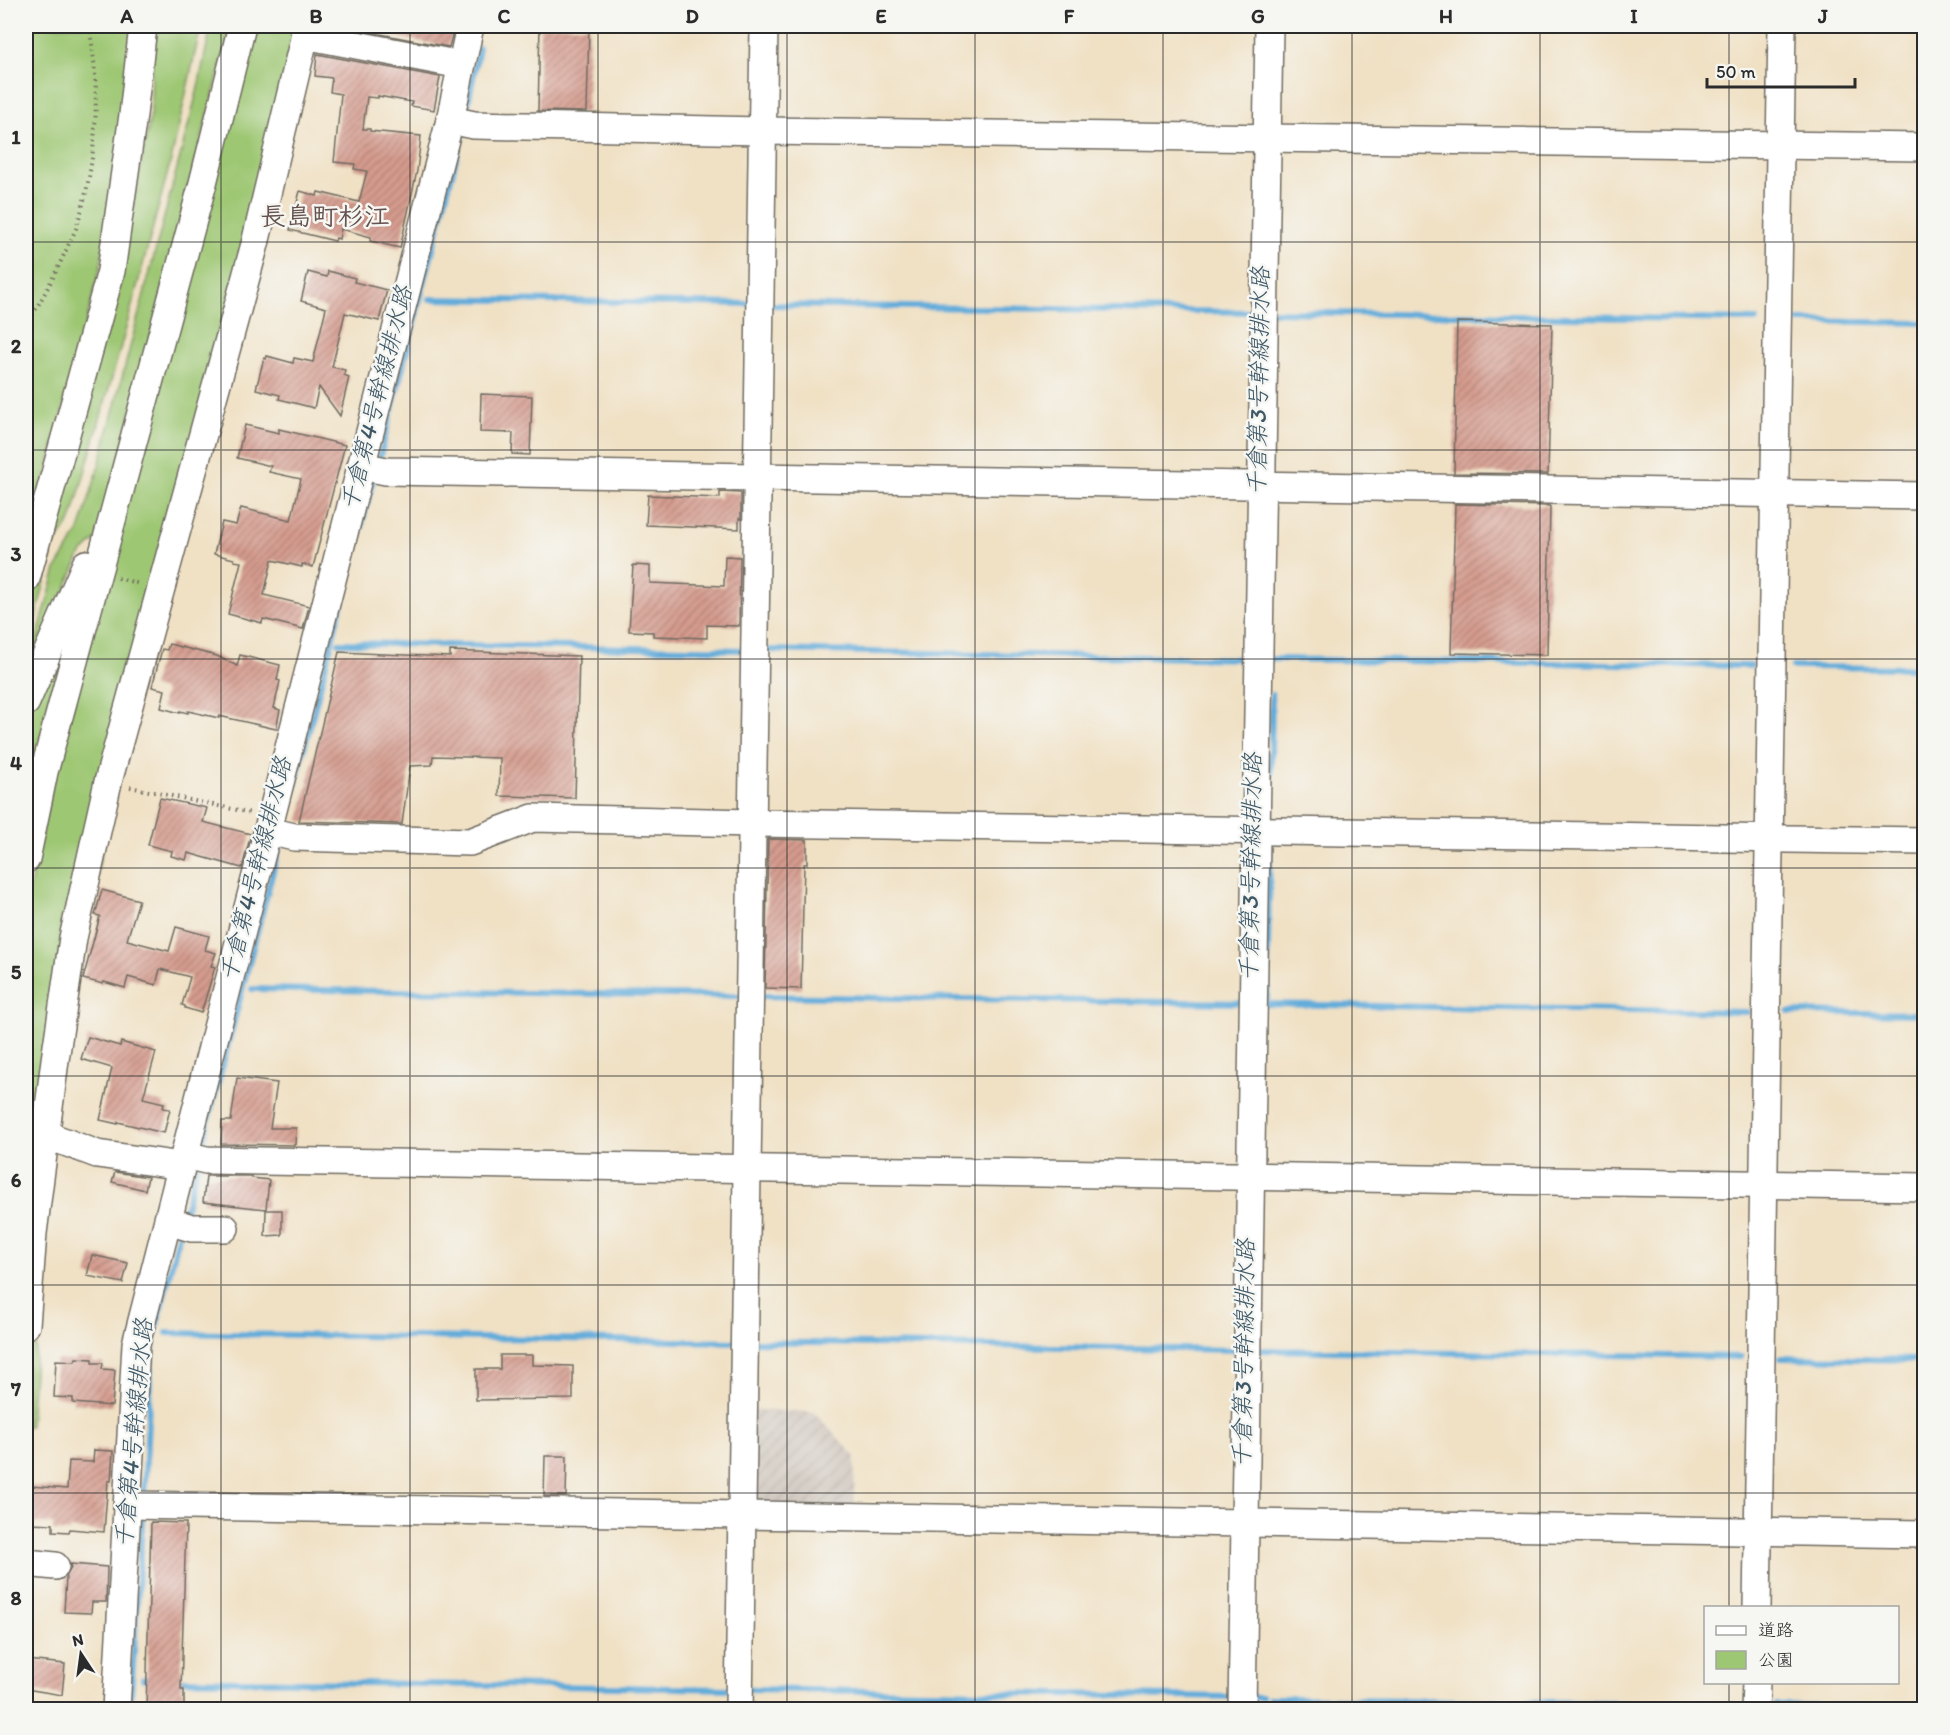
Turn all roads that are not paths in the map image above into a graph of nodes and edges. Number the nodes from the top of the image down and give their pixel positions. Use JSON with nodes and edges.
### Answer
{"nodes":[{"id":1,"x":143,"y":26,"type":"edge"},
{"id":2,"x":242,"y":26,"type":"edge"},
{"id":3,"x":470,"y":26,"type":"edge"},
{"id":4,"x":764,"y":26,"type":"edge"},
{"id":5,"x":1269,"y":26,"type":"edge"},
{"id":6,"x":1782,"y":26,"type":"edge"},
{"id":7,"x":306,"y":30,"type":"edge"},
{"id":8,"x":461,"y":65,"type":"junction"},
{"id":9,"x":460,"y":122,"type":"junction"},
{"id":10,"x":762,"y":130,"type":"junction"},
{"id":11,"x":1276,"y":138,"type":"junction"},
{"id":12,"x":1780,"y":145,"type":"junction"},
{"id":13,"x":1924,"y":147,"type":"edge"},
{"id":14,"x":371,"y":468,"type":"junction"},
{"id":15,"x":758,"y":477,"type":"junction"},
{"id":16,"x":1271,"y":485,"type":"junction"},
{"id":17,"x":1775,"y":494,"type":"junction"},
{"id":18,"x":1924,"y":496,"type":"edge"},
{"id":19,"x":103,"y":550,"type":"junction"},
{"id":20,"x":26,"y":579,"type":"edge"},
{"id":21,"x":26,"y":702,"type":"edge"},
{"id":22,"x":753,"y":823,"type":"junction"},
{"id":23,"x":275,"y":829,"type":"junction"},
{"id":24,"x":1265,"y":830,"type":"junction"},
{"id":25,"x":1769,"y":840,"type":"junction"},
{"id":26,"x":1924,"y":841,"type":"edge"},
{"id":27,"x":26,"y":859,"type":"edge"},
{"id":28,"x":45,"y":1137,"type":"junction"},
{"id":29,"x":191,"y":1159,"type":"junction"},
{"id":30,"x":748,"y":1169,"type":"junction"},
{"id":31,"x":1259,"y":1178,"type":"junction"},
{"id":32,"x":1764,"y":1185,"type":"junction"},
{"id":33,"x":1924,"y":1187,"type":"edge"},
{"id":34,"x":177,"y":1224,"type":"junction"},
{"id":35,"x":225,"y":1228,"type":"dead end"},
{"id":36,"x":26,"y":1325,"type":"edge"},
{"id":37,"x":138,"y":1505,"type":"junction"},
{"id":38,"x":742,"y":1514,"type":"junction"},
{"id":39,"x":1255,"y":1524,"type":"junction"},
{"id":40,"x":1758,"y":1532,"type":"junction"},
{"id":41,"x":1924,"y":1534,"type":"edge"},
{"id":42,"x":26,"y":1563,"type":"edge"},
{"id":43,"x":55,"y":1566,"type":"dead end"},
{"id":44,"x":1757,"y":1606,"type":"edge"},
{"id":45,"x":1756,"y":1684,"type":"edge"},
{"id":46,"x":116,"y":1710,"type":"edge"},
{"id":47,"x":739,"y":1710,"type":"edge"},
{"id":48,"x":1242,"y":1710,"type":"edge"},
{"id":49,"x":1755,"y":1710,"type":"edge"}],
"edges":[{"from":1,"to":20,"type":"street"},
{"from":2,"to":19,"type":"street"},
{"from":3,"to":8,"type":"street"},
{"from":4,"to":10,"type":"street"},
{"from":5,"to":11,"type":"street"},
{"from":6,"to":12,"type":"street"},
{"from":7,"to":8,"type":"street"},
{"from":7,"to":28,"type":"street"},
{"from":8,"to":9,"type":"street"},
{"from":9,"to":10,"type":"street"},
{"from":9,"to":14,"type":"street"},
{"from":10,"to":11,"type":"street"},
{"from":10,"to":15,"type":"street"},
{"from":11,"to":12,"type":"street"},
{"from":11,"to":16,"type":"street"},
{"from":12,"to":13,"type":"street"},
{"from":12,"to":17,"type":"street"},
{"from":14,"to":15,"type":"street"},
{"from":14,"to":23,"type":"street"},
{"from":15,"to":16,"type":"street"},
{"from":15,"to":22,"type":"street"},
{"from":16,"to":17,"type":"street"},
{"from":16,"to":24,"type":"street"},
{"from":17,"to":18,"type":"street"},
{"from":17,"to":25,"type":"street"},
{"from":19,"to":21,"type":"street"},
{"from":19,"to":27,"type":"street"},
{"from":22,"to":23,"type":"street"},
{"from":22,"to":24,"type":"street"},
{"from":22,"to":30,"type":"street"},
{"from":23,"to":29,"type":"street"},
{"from":24,"to":25,"type":"street"},
{"from":24,"to":31,"type":"street"},
{"from":25,"to":26,"type":"street"},
{"from":25,"to":32,"type":"street"},
{"from":28,"to":29,"type":"street"},
{"from":28,"to":36,"type":"street"},
{"from":29,"to":30,"type":"street"},
{"from":29,"to":34,"type":"street"},
{"from":30,"to":31,"type":"street"},
{"from":30,"to":38,"type":"street"},
{"from":31,"to":32,"type":"street"},
{"from":31,"to":39,"type":"street"},
{"from":32,"to":33,"type":"street"},
{"from":32,"to":40,"type":"street"},
{"from":34,"to":35,"type":"street"},
{"from":34,"to":37,"type":"street"},
{"from":37,"to":38,"type":"street"},
{"from":37,"to":46,"type":"street"},
{"from":38,"to":39,"type":"street"},
{"from":38,"to":47,"type":"street"},
{"from":39,"to":40,"type":"street"},
{"from":39,"to":48,"type":"street"},
{"from":40,"to":41,"type":"street"},
{"from":40,"to":44,"type":"street"},
{"from":42,"to":43,"type":"street"},
{"from":45,"to":49,"type":"street"}]}
